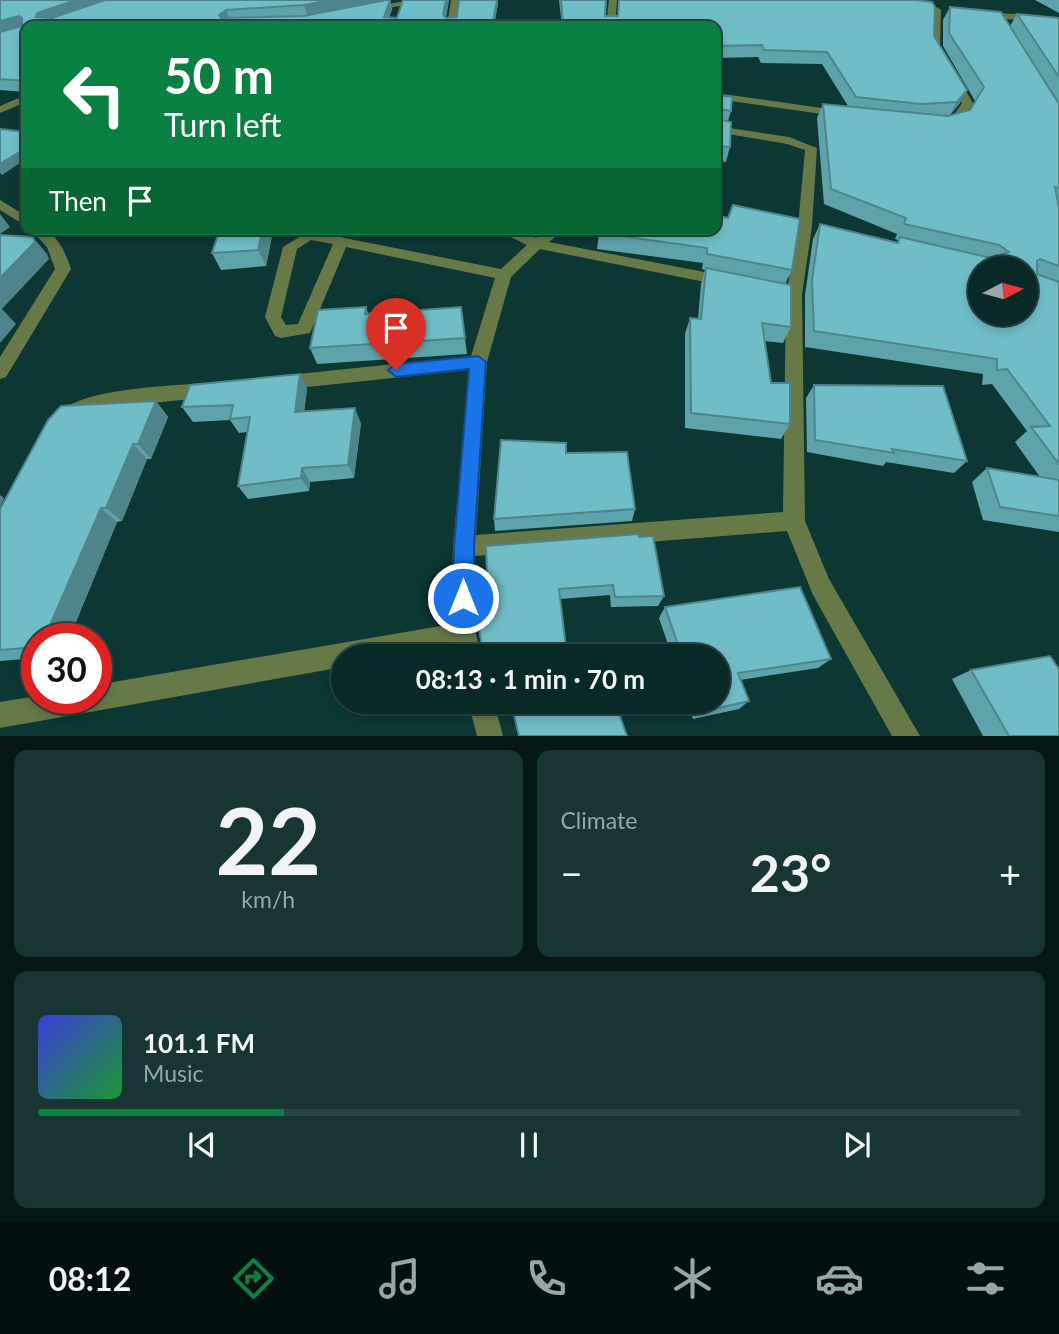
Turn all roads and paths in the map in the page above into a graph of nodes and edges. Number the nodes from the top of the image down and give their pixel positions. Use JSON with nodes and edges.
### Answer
{"nodes":[{"id":1,"x":432,"y":0,"type":"edge"},
{"id":2,"x":455,"y":0,"type":"edge"},
{"id":3,"x":613,"y":0,"type":"edge"},
{"id":4,"x":401,"y":2,"type":"junction"},
{"id":5,"x":358,"y":10,"type":"edge"},
{"id":6,"x":937,"y":10,"type":"edge"},
{"id":7,"x":976,"y":12,"type":"edge"},
{"id":8,"x":397,"y":14,"type":"edge"},
{"id":9,"x":996,"y":17,"type":"junction"},
{"id":10,"x":1059,"y":20,"type":"edge"},
{"id":11,"x":453,"y":21,"type":"edge"},
{"id":12,"x":611,"y":21,"type":"edge"},
{"id":13,"x":1003,"y":29,"type":"edge"},
{"id":14,"x":721,"y":97,"type":"edge"},
{"id":15,"x":21,"y":100,"type":"edge"},
{"id":16,"x":0,"y":110,"type":"edge"},
{"id":17,"x":853,"y":116,"type":"edge"},
{"id":18,"x":932,"y":124,"type":"edge"},
{"id":19,"x":721,"y":130,"type":"edge"},
{"id":20,"x":0,"y":204,"type":"edge"},
{"id":21,"x":21,"y":219,"type":"edge"},
{"id":22,"x":46,"y":235,"type":"edge"},
{"id":23,"x":515,"y":235,"type":"edge"},
{"id":24,"x":550,"y":235,"type":"edge"},
{"id":25,"x":341,"y":242,"type":"junction"},
{"id":26,"x":537,"y":244,"type":"junction"},
{"id":27,"x":504,"y":275,"type":"junction"},
{"id":28,"x":741,"y":285,"type":"edge"},
{"id":29,"x":478,"y":362,"type":"junction"},
{"id":30,"x":0,"y":372,"type":"edge"},
{"id":31,"x":260,"y":384,"type":"edge"},
{"id":32,"x":233,"y":387,"type":"edge"},
{"id":33,"x":55,"y":427,"type":"edge"},
{"id":34,"x":794,"y":521,"type":"junction"},
{"id":35,"x":464,"y":547,"type":"junction"},
{"id":36,"x":466,"y":644,"type":"edge"},
{"id":37,"x":331,"y":665,"type":"edge"},
{"id":38,"x":484,"y":714,"type":"edge"},
{"id":39,"x":0,"y":715,"type":"edge"},
{"id":40,"x":490,"y":736,"type":"edge"},
{"id":41,"x":907,"y":736,"type":"edge"}],
"edges":[{"from":1,"to":4,"type":"street"},
{"from":2,"to":11,"type":"street"},
{"from":3,"to":12,"type":"street"},
{"from":4,"to":5,"type":"street"},
{"from":4,"to":8,"type":"street"},
{"from":6,"to":18,"type":"street"},
{"from":7,"to":9,"type":"street"},
{"from":9,"to":10,"type":"street"},
{"from":9,"to":13,"type":"street"},
{"from":14,"to":17,"type":"street"},
{"from":15,"to":16,"type":"street"},
{"from":19,"to":34,"type":"street"},
{"from":20,"to":21,"type":"street"},
{"from":22,"to":30,"type":"street"},
{"from":23,"to":26,"type":"street"},
{"from":24,"to":26,"type":"street"},
{"from":25,"to":25,"type":"street"},
{"from":25,"to":27,"type":"street"},
{"from":26,"to":27,"type":"street"},
{"from":26,"to":28,"type":"street"},
{"from":27,"to":29,"type":"street"},
{"from":29,"to":31,"type":"street"},
{"from":29,"to":35,"type":"street"},
{"from":32,"to":33,"type":"street"},
{"from":34,"to":35,"type":"street"},
{"from":34,"to":41,"type":"street"},
{"from":35,"to":36,"type":"street"},
{"from":37,"to":39,"type":"street"},
{"from":38,"to":40,"type":"street"}]}
